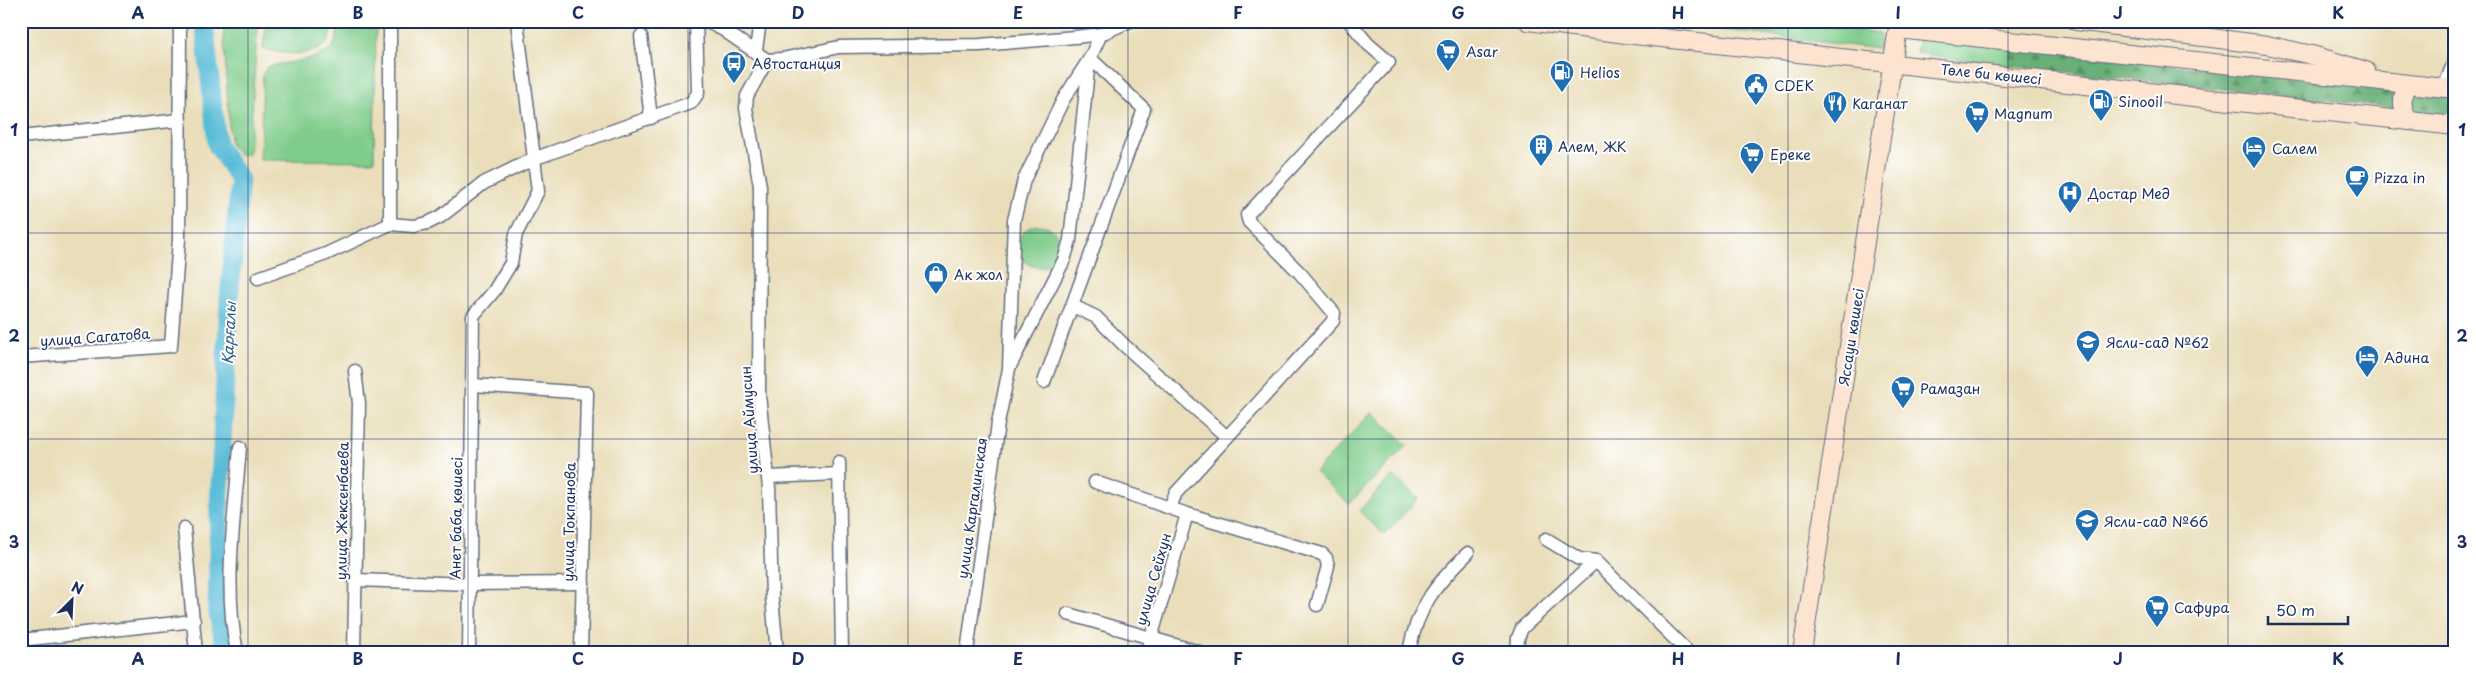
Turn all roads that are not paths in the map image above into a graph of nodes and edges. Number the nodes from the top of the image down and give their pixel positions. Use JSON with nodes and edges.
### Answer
{"nodes":[{"id":1,"x":180,"y":21,"type":"edge"},
{"id":2,"x":390,"y":21,"type":"edge"},
{"id":3,"x":517,"y":21,"type":"edge"},
{"id":4,"x":696,"y":21,"type":"edge"},
{"id":5,"x":705,"y":21,"type":"edge"},
{"id":6,"x":760,"y":21,"type":"edge"},
{"id":7,"x":1130,"y":21,"type":"edge"},
{"id":8,"x":1349,"y":21,"type":"edge"},
{"id":9,"x":1528,"y":21,"type":"edge"},
{"id":10,"x":2076,"y":21,"type":"edge"},
{"id":11,"x":1898,"y":25,"type":"edge"},
{"id":12,"x":1101,"y":34,"type":"junction"},
{"id":13,"x":641,"y":36,"type":"dead end"},
{"id":14,"x":756,"y":50,"type":"junction"},
{"id":15,"x":1090,"y":58,"type":"junction"},
{"id":16,"x":2455,"y":59,"type":"edge"},
{"id":17,"x":767,"y":60,"type":"junction"},
{"id":18,"x":1892,"y":64,"type":"junction"},
{"id":19,"x":2414,"y":84,"type":"junction"},
{"id":20,"x":2449,"y":89,"type":"edge"},
{"id":21,"x":651,"y":118,"type":"junction"},
{"id":22,"x":180,"y":120,"type":"junction"},
{"id":23,"x":2409,"y":121,"type":"junction"},
{"id":24,"x":2455,"y":126,"type":"edge"},
{"id":25,"x":21,"y":137,"type":"edge"},
{"id":26,"x":533,"y":159,"type":"junction"},
{"id":27,"x":390,"y":224,"type":"junction"},
{"id":28,"x":258,"y":278,"type":"dead end"},
{"id":29,"x":1073,"y":306,"type":"junction"},
{"id":30,"x":21,"y":357,"type":"edge"},
{"id":31,"x":1009,"y":369,"type":"junction"},
{"id":32,"x":355,"y":371,"type":"dead end"},
{"id":33,"x":1044,"y":382,"type":"dead end"},
{"id":34,"x":472,"y":385,"type":"junction"},
{"id":35,"x":1227,"y":437,"type":"junction"},
{"id":36,"x":240,"y":447,"type":"dead end"},
{"id":37,"x":768,"y":477,"type":"junction"},
{"id":38,"x":1096,"y":482,"type":"dead end"},
{"id":39,"x":1170,"y":507,"type":"junction"},
{"id":40,"x":1187,"y":514,"type":"junction"},
{"id":41,"x":184,"y":528,"type":"dead end"},
{"id":42,"x":1546,"y":540,"type":"dead end"},
{"id":43,"x":1468,"y":553,"type":"dead end"},
{"id":44,"x":1596,"y":561,"type":"junction"},
{"id":45,"x":356,"y":580,"type":"junction"},
{"id":46,"x":583,"y":583,"type":"junction"},
{"id":47,"x":470,"y":584,"type":"junction"},
{"id":48,"x":1317,"y":605,"type":"dead end"},
{"id":49,"x":1068,"y":614,"type":"dead end"},
{"id":50,"x":194,"y":621,"type":"junction"},
{"id":51,"x":1151,"y":637,"type":"junction"},
{"id":52,"x":21,"y":640,"type":"edge"},
{"id":53,"x":196,"y":652,"type":"edge"},
{"id":54,"x":237,"y":652,"type":"edge"},
{"id":55,"x":354,"y":652,"type":"edge"},
{"id":56,"x":469,"y":652,"type":"edge"},
{"id":57,"x":581,"y":652,"type":"edge"},
{"id":58,"x":777,"y":652,"type":"edge"},
{"id":59,"x":842,"y":652,"type":"edge"},
{"id":60,"x":967,"y":652,"type":"edge"},
{"id":61,"x":1147,"y":652,"type":"edge"},
{"id":62,"x":1199,"y":652,"type":"edge"},
{"id":63,"x":1410,"y":652,"type":"edge"},
{"id":64,"x":1519,"y":652,"type":"edge"},
{"id":65,"x":1534,"y":652,"type":"edge"},
{"id":66,"x":1688,"y":652,"type":"edge"},
{"id":67,"x":1802,"y":652,"type":"edge"}],
"edges":[{"from":1,"to":22,"type":"street"},
{"from":2,"to":27,"type":"street"},
{"from":3,"to":26,"type":"street","name":"Анет баба көшесі"},
{"from":4,"to":21,"type":"street"},
{"from":5,"to":14,"type":"street"},
{"from":6,"to":14,"type":"street"},
{"from":7,"to":12,"type":"street"},
{"from":8,"to":35,"type":"street"},
{"from":9,"to":18,"type":"main road","name":"Төле би көшесі"},
{"from":10,"to":19,"type":"main road"},
{"from":11,"to":18,"type":"main road","name":"Яссауи көшесі"},
{"from":11,"to":19,"type":"main road"},
{"from":12,"to":15,"type":"street"},
{"from":12,"to":17,"type":"street"},
{"from":13,"to":21,"type":"street"},
{"from":14,"to":17,"type":"street"},
{"from":15,"to":29,"type":"street"},
{"from":15,"to":31,"type":"street"},
{"from":15,"to":31,"type":"street"},
{"from":16,"to":20,"type":"street"},
{"from":17,"to":37,"type":"street","name":"улица Аймусин"},
{"from":18,"to":23,"type":"main road","name":"Төле би көшесі"},
{"from":18,"to":67,"type":"main road","name":"Яссауи көшесі"},
{"from":19,"to":20,"type":"main road"},
{"from":19,"to":23,"type":"main road"},
{"from":21,"to":26,"type":"street"},
{"from":22,"to":25,"type":"street"},
{"from":22,"to":30,"type":"street","name":"улица Сагатова"},
{"from":23,"to":24,"type":"main road","name":"Төле би көшесі"},
{"from":26,"to":27,"type":"street"},
{"from":26,"to":34,"type":"street","name":"Анет баба көшесі"},
{"from":27,"to":28,"type":"street"},
{"from":29,"to":33,"type":"street"},
{"from":29,"to":35,"type":"street"},
{"from":31,"to":60,"type":"street","name":"улица Каргалинская"},
{"from":32,"to":45,"type":"street","name":"улица Жексенбаева"},
{"from":34,"to":46,"type":"street","name":"улица Токпанова"},
{"from":34,"to":47,"type":"street","name":"Анет баба көшесі"},
{"from":35,"to":39,"type":"street"},
{"from":36,"to":54,"type":"street"},
{"from":37,"to":58,"type":"street","name":"улица Аймусин"},
{"from":37,"to":59,"type":"street"},
{"from":38,"to":39,"type":"street"},
{"from":39,"to":40,"type":"street"},
{"from":40,"to":48,"type":"street"},
{"from":40,"to":51,"type":"street","name":"улица Сейхун"},
{"from":41,"to":50,"type":"street"},
{"from":42,"to":44,"type":"street"},
{"from":43,"to":63,"type":"street"},
{"from":44,"to":64,"type":"street"},
{"from":44,"to":66,"type":"street"},
{"from":45,"to":47,"type":"street"},
{"from":45,"to":55,"type":"street","name":"улица Жексенбаева"},
{"from":46,"to":47,"type":"street"},
{"from":46,"to":57,"type":"street","name":"улица Токпанова"},
{"from":47,"to":56,"type":"street","name":"Анет баба көшесі"},
{"from":49,"to":51,"type":"street"},
{"from":50,"to":52,"type":"street"},
{"from":50,"to":53,"type":"street"},
{"from":51,"to":61,"type":"street","name":"улица Сейхун"},
{"from":51,"to":62,"type":"street"},
{"from":64,"to":65,"type":"street"}]}
